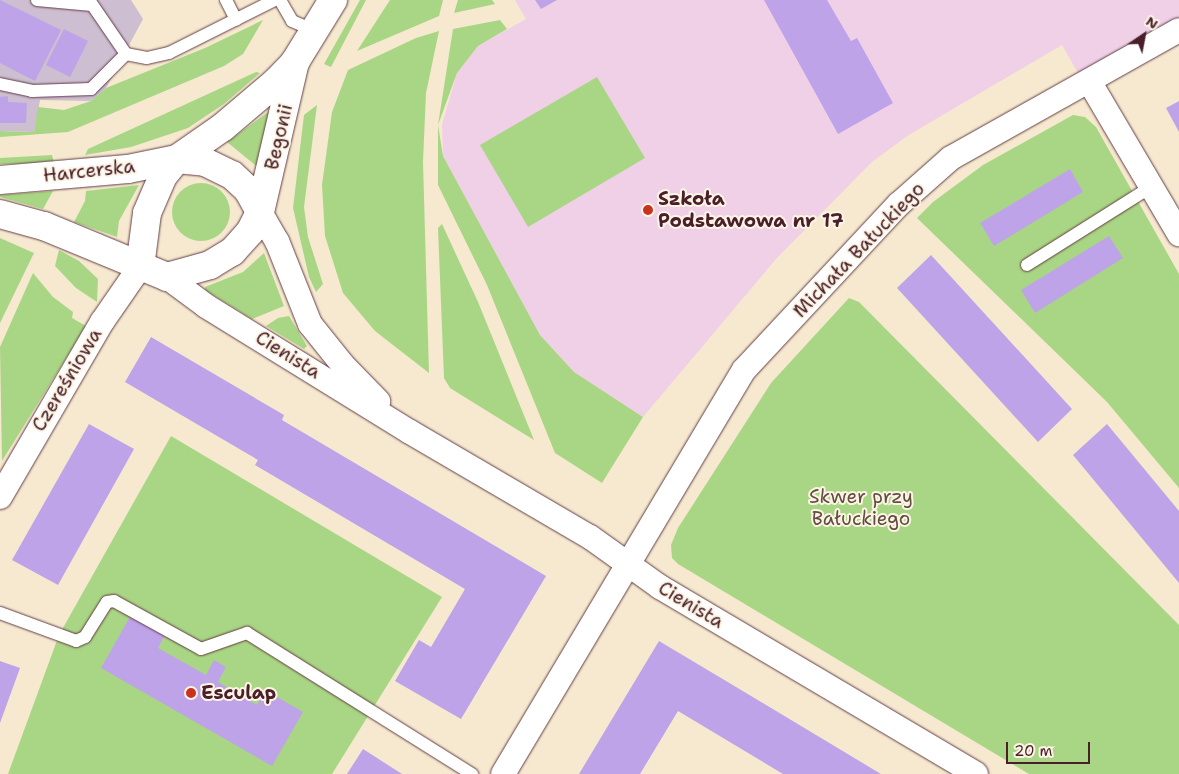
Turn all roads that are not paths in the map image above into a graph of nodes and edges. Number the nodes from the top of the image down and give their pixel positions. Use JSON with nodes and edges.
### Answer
{"nodes":[{"id":1,"x":37,"y":0,"type":"edge"},
{"id":2,"x":226,"y":0,"type":"edge"},
{"id":3,"x":275,"y":0,"type":"edge"},
{"id":4,"x":280,"y":0,"type":"edge"},
{"id":5,"x":333,"y":0,"type":"edge"},
{"id":6,"x":90,"y":3,"type":"edge"},
{"id":7,"x":236,"y":20,"type":"junction"},
{"id":8,"x":314,"y":30,"type":"junction"},
{"id":9,"x":1179,"y":30,"type":"edge"},
{"id":10,"x":126,"y":54,"type":"junction"},
{"id":11,"x":295,"y":62,"type":"junction"},
{"id":12,"x":1089,"y":81,"type":"junction"},
{"id":13,"x":0,"y":84,"type":"edge"},
{"id":14,"x":177,"y":159,"type":"junction"},
{"id":15,"x":0,"y":180,"type":"edge"},
{"id":16,"x":1151,"y":187,"type":"junction"},
{"id":17,"x":260,"y":212,"type":"junction"},
{"id":18,"x":0,"y":214,"type":"edge"},
{"id":19,"x":1179,"y":234,"type":"edge"},
{"id":20,"x":1027,"y":265,"type":"dead end"},
{"id":21,"x":140,"y":267,"type":"junction"},
{"id":22,"x":167,"y":277,"type":"junction"},
{"id":23,"x":410,"y":432,"type":"junction"},
{"id":24,"x":2,"y":487,"type":"edge"},
{"id":25,"x":627,"y":563,"type":"junction"},
{"id":26,"x":0,"y":613,"type":"edge"},
{"id":27,"x":472,"y":774,"type":"edge"},
{"id":28,"x":503,"y":774,"type":"edge"},
{"id":29,"x":976,"y":774,"type":"edge"}],
"edges":[{"from":1,"to":6,"type":"lane"},
{"from":2,"to":7,"type":"lane"},
{"from":3,"to":7,"type":"lane"},
{"from":4,"to":8,"type":"lane"},
{"from":5,"to":8,"type":"street","name":"Begonii"},
{"from":6,"to":10,"type":"lane"},
{"from":7,"to":10,"type":"lane"},
{"from":8,"to":11,"type":"street","name":"Begonii"},
{"from":9,"to":12,"type":"street","name":"Michała Bałuckiego"},
{"from":10,"to":13,"type":"lane"},
{"from":11,"to":14,"type":"street","name":"Begonii"},
{"from":11,"to":17,"type":"street","name":"Begonii"},
{"from":12,"to":16,"type":"street"},
{"from":12,"to":25,"type":"street","name":"Michała Bałuckiego"},
{"from":14,"to":15,"type":"street","name":"Harcerska"},
{"from":14,"to":17,"type":"street"},
{"from":14,"to":21,"type":"street"},
{"from":16,"to":19,"type":"street"},
{"from":16,"to":20,"type":"lane"},
{"from":17,"to":22,"type":"street"},
{"from":17,"to":23,"type":"street","name":"Cienista"},
{"from":18,"to":21,"type":"street"},
{"from":21,"to":22,"type":"street"},
{"from":21,"to":24,"type":"street","name":"Czereśniowa"},
{"from":22,"to":23,"type":"street","name":"Cienista"},
{"from":23,"to":25,"type":"street","name":"Cienista"},
{"from":25,"to":28,"type":"street","name":"Michała Bałuckiego"},
{"from":25,"to":29,"type":"street","name":"Cienista"},
{"from":26,"to":27,"type":"lane"}]}
